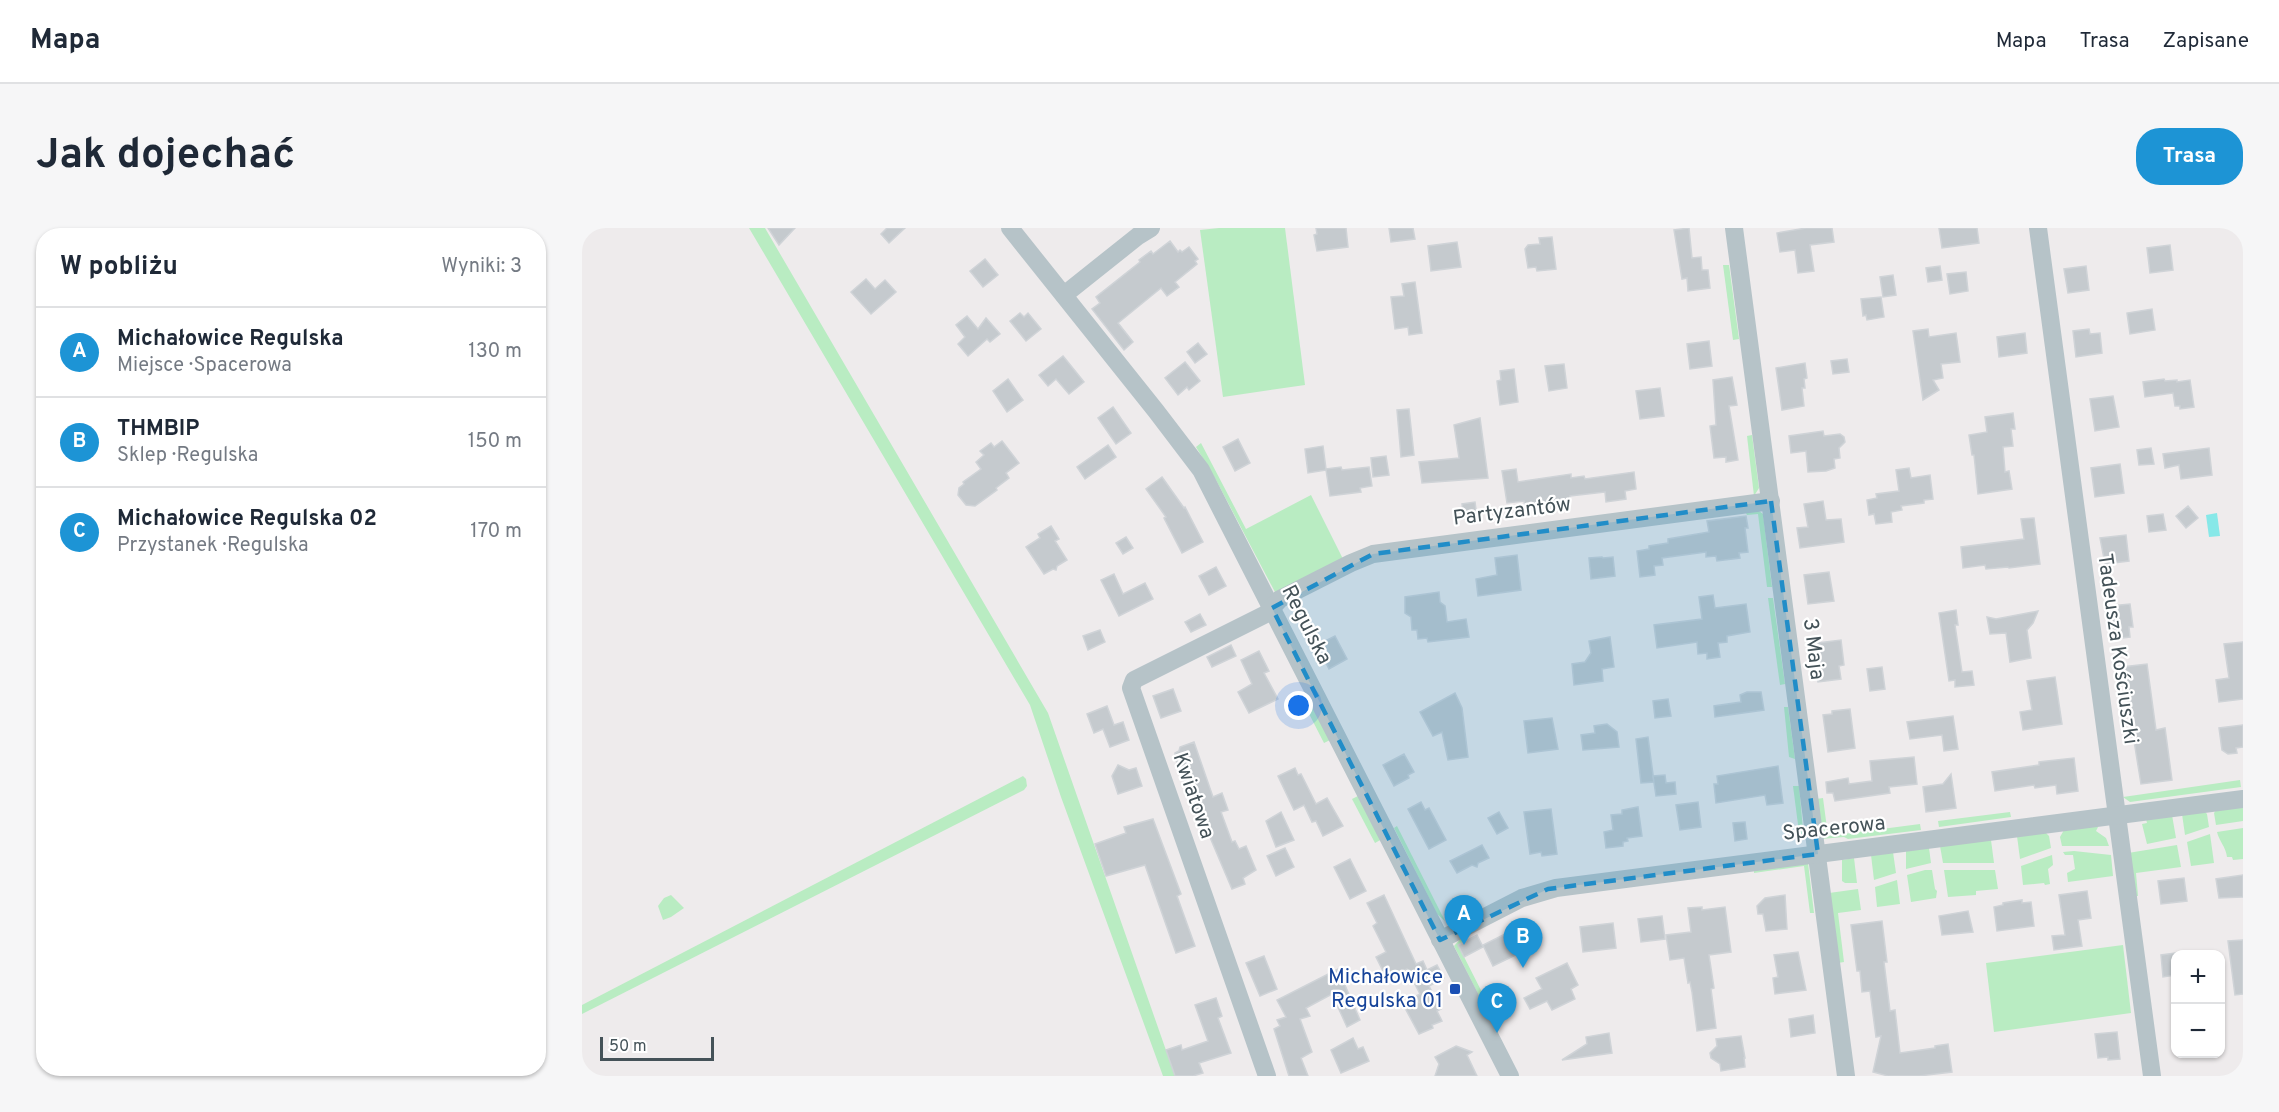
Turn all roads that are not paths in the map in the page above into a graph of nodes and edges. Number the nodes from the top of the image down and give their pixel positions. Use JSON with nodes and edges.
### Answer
{"nodes":[{"id":1,"x":1010,"y":228,"type":"edge"},
{"id":2,"x":1151,"y":228,"type":"edge"},
{"id":3,"x":1734,"y":228,"type":"edge"},
{"id":4,"x":2038,"y":228,"type":"edge"},
{"id":5,"x":1064,"y":295,"type":"junction"},
{"id":6,"x":1771,"y":501,"type":"junction"},
{"id":7,"x":1272,"y":608,"type":"junction"},
{"id":8,"x":2243,"y":799,"type":"edge"},
{"id":9,"x":2116,"y":816,"type":"junction"},
{"id":10,"x":1818,"y":854,"type":"junction"},
{"id":11,"x":1440,"y":940,"type":"junction"},
{"id":12,"x":1267,"y":1076,"type":"edge"},
{"id":13,"x":1510,"y":1076,"type":"edge"},
{"id":14,"x":1846,"y":1076,"type":"edge"},
{"id":15,"x":2152,"y":1076,"type":"edge"}],
"edges":[{"from":1,"to":5,"type":"street","name":"Regulska"},
{"from":2,"to":5,"type":"street"},
{"from":3,"to":6,"type":"street","name":"3 Maja"},
{"from":4,"to":9,"type":"street","name":"Tadeusza Kościuszki"},
{"from":5,"to":7,"type":"street","name":"Regulska"},
{"from":6,"to":7,"type":"street","name":"Partyzantów"},
{"from":6,"to":10,"type":"street","name":"3 Maja"},
{"from":7,"to":11,"type":"street","name":"Regulska"},
{"from":7,"to":12,"type":"street","name":"Kwiatowa"},
{"from":8,"to":9,"type":"street","name":"Spacerowa"},
{"from":9,"to":10,"type":"street","name":"Spacerowa"},
{"from":9,"to":15,"type":"street","name":"Tadeusza Kościuszki"},
{"from":10,"to":11,"type":"street","name":"Spacerowa"},
{"from":10,"to":14,"type":"street","name":"3 Maja"},
{"from":11,"to":13,"type":"street","name":"Regulska"}]}
